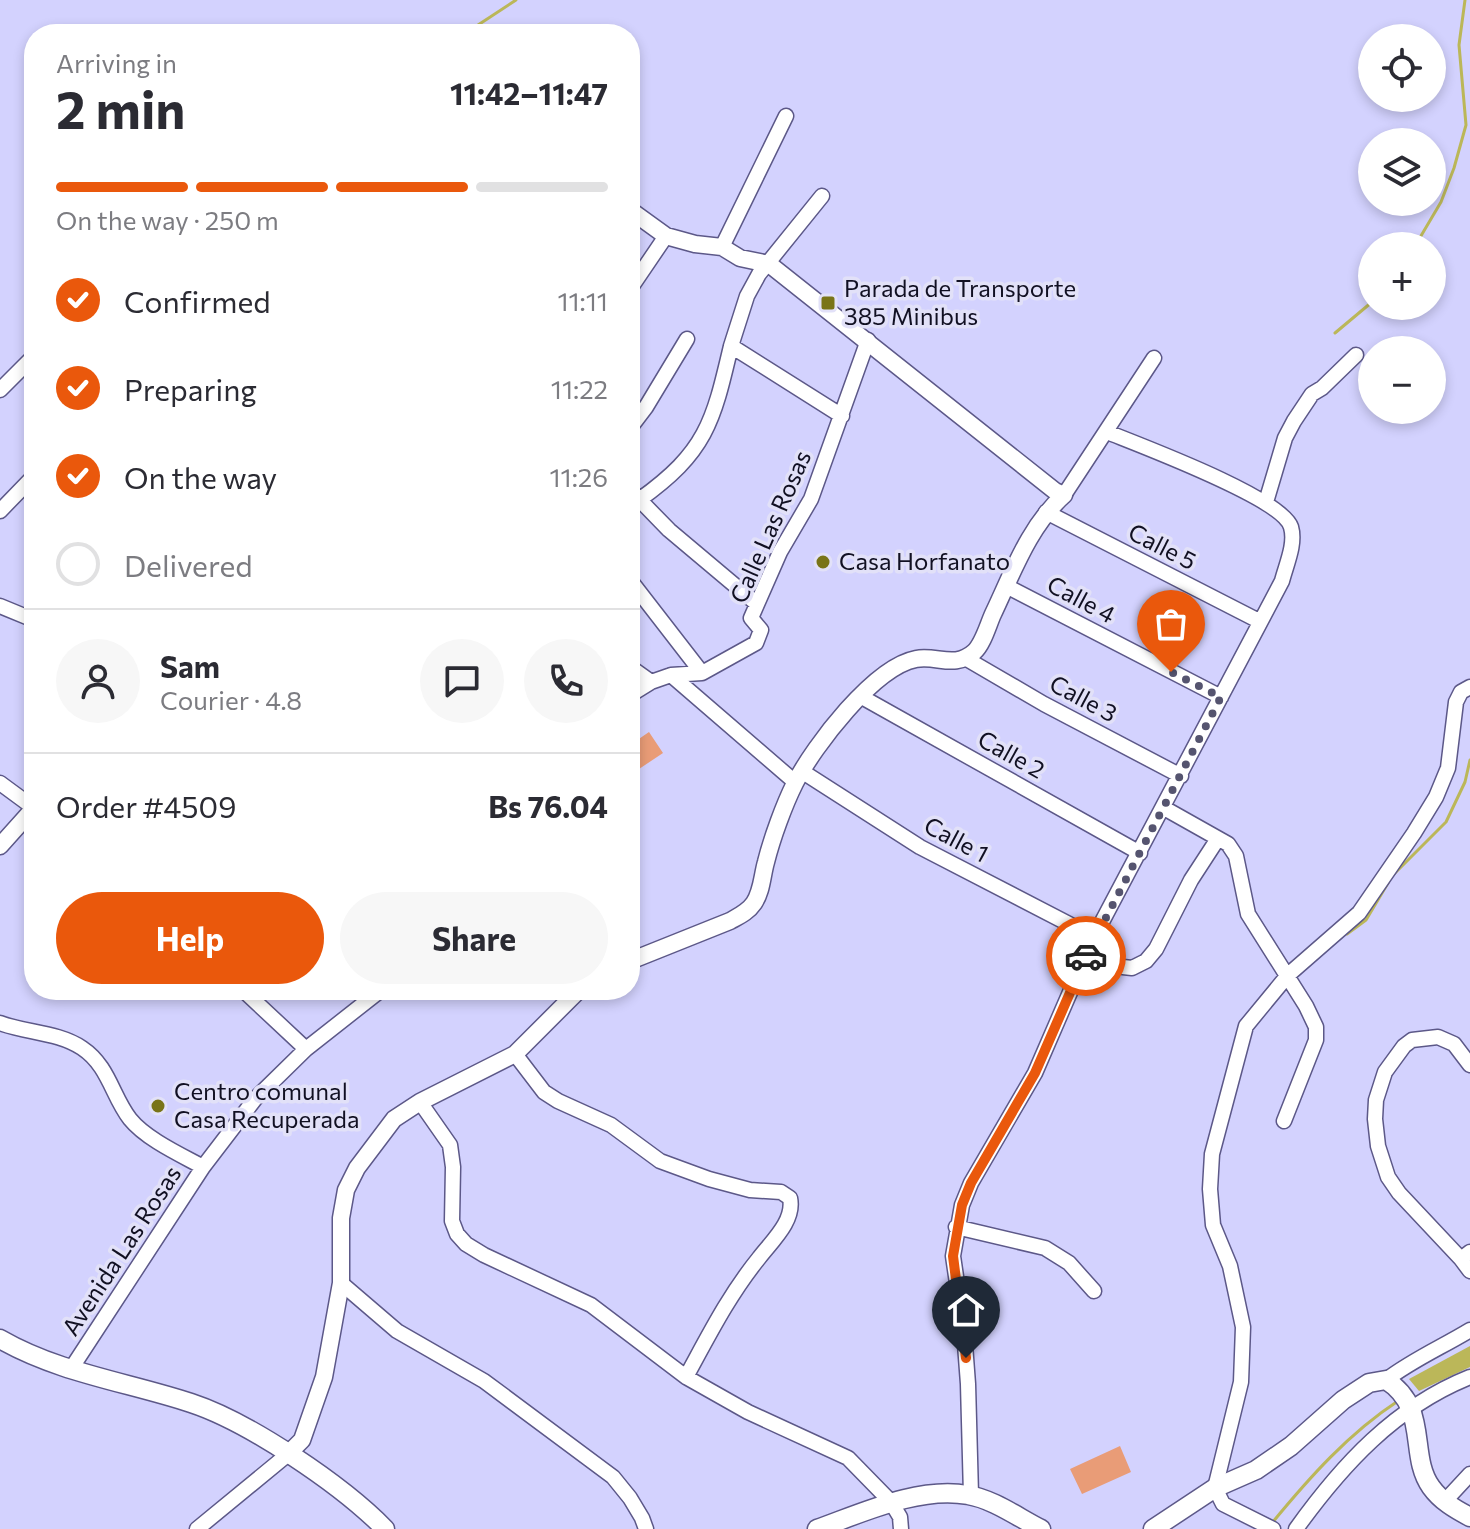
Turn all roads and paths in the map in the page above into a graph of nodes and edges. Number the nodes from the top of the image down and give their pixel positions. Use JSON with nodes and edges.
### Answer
{"nodes":[{"id":1,"x":786,"y":116,"type":"dead end"},
{"id":2,"x":822,"y":196,"type":"dead end"},
{"id":3,"x":640,"y":217,"type":"edge"},
{"id":4,"x":666,"y":236,"type":"junction"},
{"id":5,"x":722,"y":247,"type":"junction"},
{"id":6,"x":769,"y":264,"type":"junction"},
{"id":7,"x":640,"y":274,"type":"edge"},
{"id":8,"x":687,"y":339,"type":"dead end"},
{"id":9,"x":868,"y":340,"type":"junction"},
{"id":10,"x":731,"y":346,"type":"junction"},
{"id":11,"x":1356,"y":355,"type":"dead end"},
{"id":12,"x":1154,"y":358,"type":"dead end"},
{"id":13,"x":24,"y":366,"type":"edge"},
{"id":14,"x":0,"y":390,"type":"edge"},
{"id":15,"x":640,"y":415,"type":"edge"},
{"id":16,"x":842,"y":416,"type":"junction"},
{"id":17,"x":1107,"y":432,"type":"junction"},
{"id":18,"x":24,"y":486,"type":"edge"},
{"id":19,"x":640,"y":492,"type":"edge"},
{"id":20,"x":1064,"y":495,"type":"junction"},
{"id":21,"x":640,"y":501,"type":"edge"},
{"id":22,"x":1266,"y":502,"type":"junction"},
{"id":23,"x":0,"y":511,"type":"edge"},
{"id":24,"x":1046,"y":512,"type":"junction"},
{"id":25,"x":1006,"y":586,"type":"junction"},
{"id":26,"x":640,"y":593,"type":"edge"},
{"id":27,"x":757,"y":604,"type":"junction"},
{"id":28,"x":0,"y":606,"type":"edge"},
{"id":29,"x":24,"y":616,"type":"edge"},
{"id":30,"x":1259,"y":621,"type":"junction"},
{"id":31,"x":965,"y":658,"type":"junction"},
{"id":32,"x":702,"y":673,"type":"junction"},
{"id":33,"x":640,"y":674,"type":"edge"},
{"id":34,"x":671,"y":675,"type":"junction"},
{"id":35,"x":651,"y":682,"type":"junction"},
{"id":36,"x":1470,"y":687,"type":"edge"},
{"id":37,"x":640,"y":689,"type":"edge"},
{"id":38,"x":860,"y":696,"type":"junction"},
{"id":39,"x":1221,"y":697,"type":"junction"},
{"id":40,"x":1181,"y":776,"type":"junction"},
{"id":41,"x":799,"y":777,"type":"junction"},
{"id":42,"x":0,"y":783,"type":"edge"},
{"id":43,"x":24,"y":801,"type":"edge"},
{"id":44,"x":1164,"y":808,"type":"junction"},
{"id":45,"x":24,"y":819,"type":"edge"},
{"id":46,"x":1217,"y":840,"type":"junction"},
{"id":47,"x":0,"y":846,"type":"edge"},
{"id":48,"x":1140,"y":853,"type":"junction"},
{"id":49,"x":1091,"y":944,"type":"junction"},
{"id":50,"x":640,"y":957,"type":"edge"},
{"id":51,"x":1288,"y":975,"type":"junction"},
{"id":52,"x":254,"y":1000,"type":"edge"},
{"id":53,"x":368,"y":1000,"type":"edge"},
{"id":54,"x":569,"y":1000,"type":"edge"},
{"id":55,"x":0,"y":1023,"type":"edge"},
{"id":56,"x":306,"y":1049,"type":"junction"},
{"id":57,"x":515,"y":1054,"type":"junction"},
{"id":58,"x":1470,"y":1065,"type":"edge"},
{"id":59,"x":420,"y":1102,"type":"junction"},
{"id":60,"x":1284,"y":1121,"type":"dead end"},
{"id":61,"x":203,"y":1167,"type":"junction"},
{"id":62,"x":956,"y":1227,"type":"junction"},
{"id":63,"x":1467,"y":1261,"type":"edge"},
{"id":64,"x":341,"y":1283,"type":"junction"},
{"id":65,"x":1094,"y":1291,"type":"dead end"},
{"id":66,"x":1470,"y":1330,"type":"edge"},
{"id":67,"x":0,"y":1339,"type":"edge"},
{"id":68,"x":71,"y":1369,"type":"junction"},
{"id":69,"x":686,"y":1377,"type":"junction"},
{"id":70,"x":1470,"y":1377,"type":"edge"},
{"id":71,"x":1400,"y":1394,"type":"junction"},
{"id":72,"x":287,"y":1455,"type":"junction"},
{"id":73,"x":1470,"y":1474,"type":"edge"},
{"id":74,"x":1215,"y":1488,"type":"junction"},
{"id":75,"x":971,"y":1495,"type":"junction"},
{"id":76,"x":891,"y":1502,"type":"junction"},
{"id":77,"x":1444,"y":1502,"type":"junction"},
{"id":78,"x":1470,"y":1517,"type":"edge"},
{"id":79,"x":197,"y":1529,"type":"edge"},
{"id":80,"x":385,"y":1529,"type":"edge"},
{"id":81,"x":646,"y":1529,"type":"edge"},
{"id":82,"x":817,"y":1529,"type":"edge"},
{"id":83,"x":901,"y":1529,"type":"edge"},
{"id":84,"x":1041,"y":1529,"type":"edge"},
{"id":85,"x":1153,"y":1529,"type":"edge"},
{"id":86,"x":1273,"y":1529,"type":"edge"},
{"id":87,"x":1296,"y":1529,"type":"edge"}],
"edges":[{"from":1,"to":5,"type":"street"},
{"from":2,"to":6,"type":"street"},
{"from":3,"to":4,"type":"street"},
{"from":4,"to":5,"type":"street"},
{"from":4,"to":7,"type":"street"},
{"from":5,"to":6,"type":"street"},
{"from":6,"to":9,"type":"street"},
{"from":6,"to":10,"type":"street"},
{"from":8,"to":15,"type":"street"},
{"from":9,"to":16,"type":"street","name":"Calle Las Rosas"},
{"from":9,"to":20,"type":"street"},
{"from":10,"to":16,"type":"street"},
{"from":10,"to":19,"type":"street"},
{"from":11,"to":22,"type":"street"},
{"from":12,"to":17,"type":"street"},
{"from":13,"to":14,"type":"street"},
{"from":16,"to":27,"type":"street","name":"Calle Las Rosas"},
{"from":17,"to":20,"type":"street"},
{"from":17,"to":22,"type":"street"},
{"from":18,"to":23,"type":"street"},
{"from":20,"to":24,"type":"street"},
{"from":21,"to":27,"type":"street"},
{"from":22,"to":30,"type":"street"},
{"from":24,"to":25,"type":"street"},
{"from":24,"to":30,"type":"street","name":"Calle 5"},
{"from":25,"to":31,"type":"street"},
{"from":25,"to":39,"type":"street","name":"Calle 4"},
{"from":26,"to":32,"type":"street"},
{"from":27,"to":32,"type":"street","name":"Calle Las Rosas"},
{"from":28,"to":29,"type":"street"},
{"from":30,"to":39,"type":"street"},
{"from":31,"to":38,"type":"street"},
{"from":31,"to":40,"type":"street","name":"Calle 3"},
{"from":32,"to":34,"type":"street","name":"Calle Las Rosas"},
{"from":33,"to":35,"type":"street"},
{"from":34,"to":35,"type":"street","name":"Calle Las Rosas"},
{"from":34,"to":41,"type":"street","name":"Calle 1"},
{"from":35,"to":37,"type":"street","name":"Calle Las Rosas"},
{"from":36,"to":51,"type":"street"},
{"from":38,"to":41,"type":"street"},
{"from":38,"to":48,"type":"street","name":"Calle 2"},
{"from":39,"to":40,"type":"street"},
{"from":40,"to":44,"type":"street"},
{"from":41,"to":49,"type":"street","name":"Calle 1"},
{"from":41,"to":50,"type":"street"},
{"from":42,"to":43,"type":"street"},
{"from":44,"to":46,"type":"street"},
{"from":44,"to":48,"type":"street"},
{"from":45,"to":47,"type":"street"},
{"from":46,"to":49,"type":"street","name":"Calle 1"},
{"from":46,"to":51,"type":"street"},
{"from":48,"to":49,"type":"street"},
{"from":49,"to":62,"type":"street"},
{"from":51,"to":60,"type":"street"},
{"from":51,"to":74,"type":"street"},
{"from":52,"to":56,"type":"street"},
{"from":53,"to":56,"type":"street"},
{"from":54,"to":57,"type":"street"},
{"from":55,"to":61,"type":"street"},
{"from":56,"to":61,"type":"street","name":"Avenida Las Rosas"},
{"from":57,"to":59,"type":"street"},
{"from":57,"to":69,"type":"street"},
{"from":58,"to":63,"type":"street"},
{"from":59,"to":64,"type":"street"},
{"from":59,"to":69,"type":"street"},
{"from":61,"to":68,"type":"street","name":"Avenida Las Rosas"},
{"from":62,"to":65,"type":"street"},
{"from":62,"to":75,"type":"street"},
{"from":64,"to":72,"type":"street"},
{"from":64,"to":81,"type":"street"},
{"from":66,"to":71,"type":"street"},
{"from":67,"to":68,"type":"main road"},
{"from":68,"to":72,"type":"main road"},
{"from":69,"to":76,"type":"street"},
{"from":70,"to":71,"type":"street"},
{"from":71,"to":74,"type":"main road"},
{"from":71,"to":77,"type":"main road"},
{"from":71,"to":87,"type":"street"},
{"from":72,"to":79,"type":"street"},
{"from":72,"to":80,"type":"main road"},
{"from":73,"to":77,"type":"street"},
{"from":74,"to":85,"type":"main road"},
{"from":74,"to":86,"type":"street"},
{"from":75,"to":76,"type":"main road"},
{"from":75,"to":84,"type":"main road"},
{"from":76,"to":82,"type":"main road"},
{"from":76,"to":83,"type":"street"},
{"from":77,"to":78,"type":"main road"}]}
